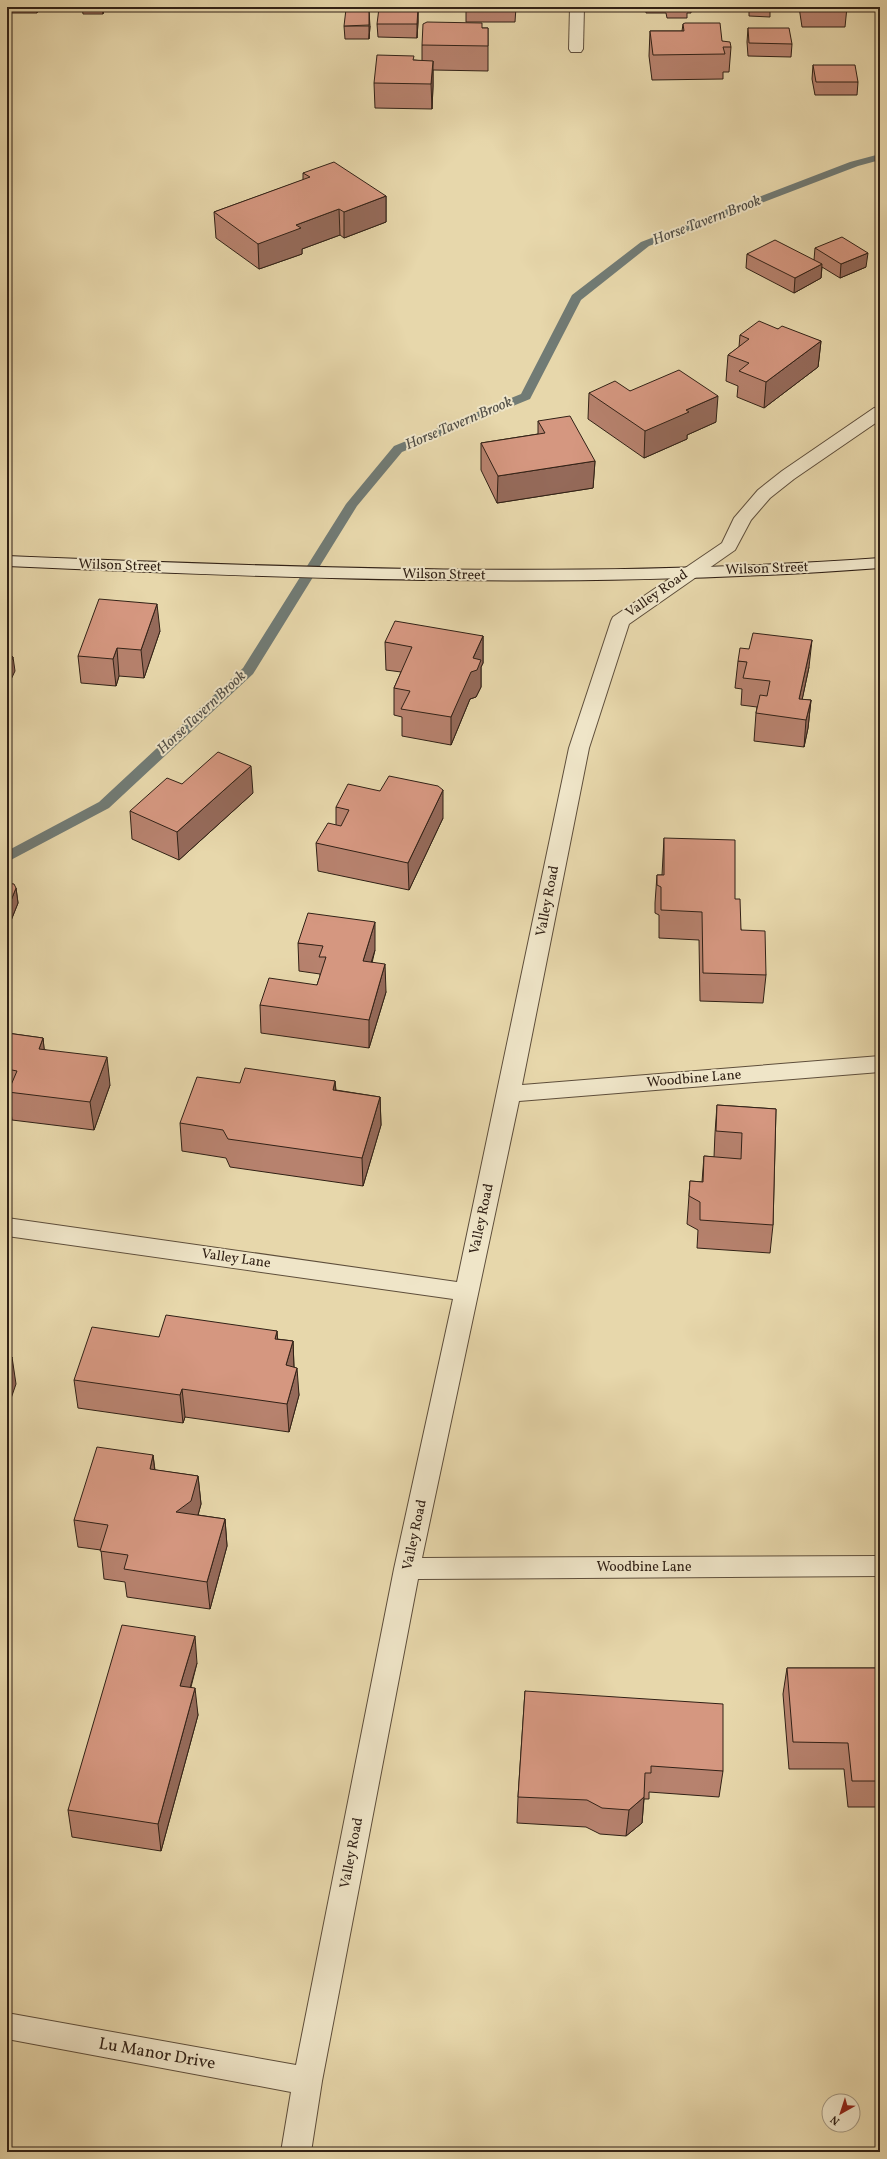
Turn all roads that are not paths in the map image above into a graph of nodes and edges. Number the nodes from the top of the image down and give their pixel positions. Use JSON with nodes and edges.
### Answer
{"nodes":[{"id":1,"x":577,"y":7,"type":"edge"},
{"id":2,"x":576,"y":49,"type":"dead end"},
{"id":3,"x":880,"y":412,"type":"edge"},
{"id":4,"x":7,"y":561,"type":"edge"},
{"id":5,"x":880,"y":563,"type":"edge"},
{"id":6,"x":690,"y":571,"type":"junction"},
{"id":7,"x":880,"y":1064,"type":"edge"},
{"id":8,"x":509,"y":1094,"type":"junction"},
{"id":9,"x":7,"y":1227,"type":"edge"},
{"id":10,"x":466,"y":1292,"type":"junction"},
{"id":11,"x":880,"y":1566,"type":"edge"},
{"id":12,"x":407,"y":1569,"type":"junction"},
{"id":13,"x":7,"y":2026,"type":"edge"},
{"id":14,"x":307,"y":2082,"type":"junction"},
{"id":15,"x":296,"y":2152,"type":"edge"}],
"edges":[{"from":1,"to":2,"type":"street"},
{"from":3,"to":6,"type":"street","name":"Valley Road"},
{"from":4,"to":6,"type":"street","name":"Wilson Street"},
{"from":5,"to":6,"type":"street","name":"Wilson Street"},
{"from":6,"to":8,"type":"street","name":"Valley Road"},
{"from":7,"to":8,"type":"street","name":"Woodbine Lane"},
{"from":8,"to":10,"type":"street","name":"Valley Road"},
{"from":9,"to":10,"type":"street","name":"Valley Lane"},
{"from":10,"to":12,"type":"street","name":"Valley Road"},
{"from":11,"to":12,"type":"street","name":"Woodbine Lane"},
{"from":12,"to":14,"type":"street","name":"Valley Road"},
{"from":13,"to":14,"type":"street","name":"Lu Manor Drive"},
{"from":14,"to":15,"type":"street","name":"Valley Road"}]}
